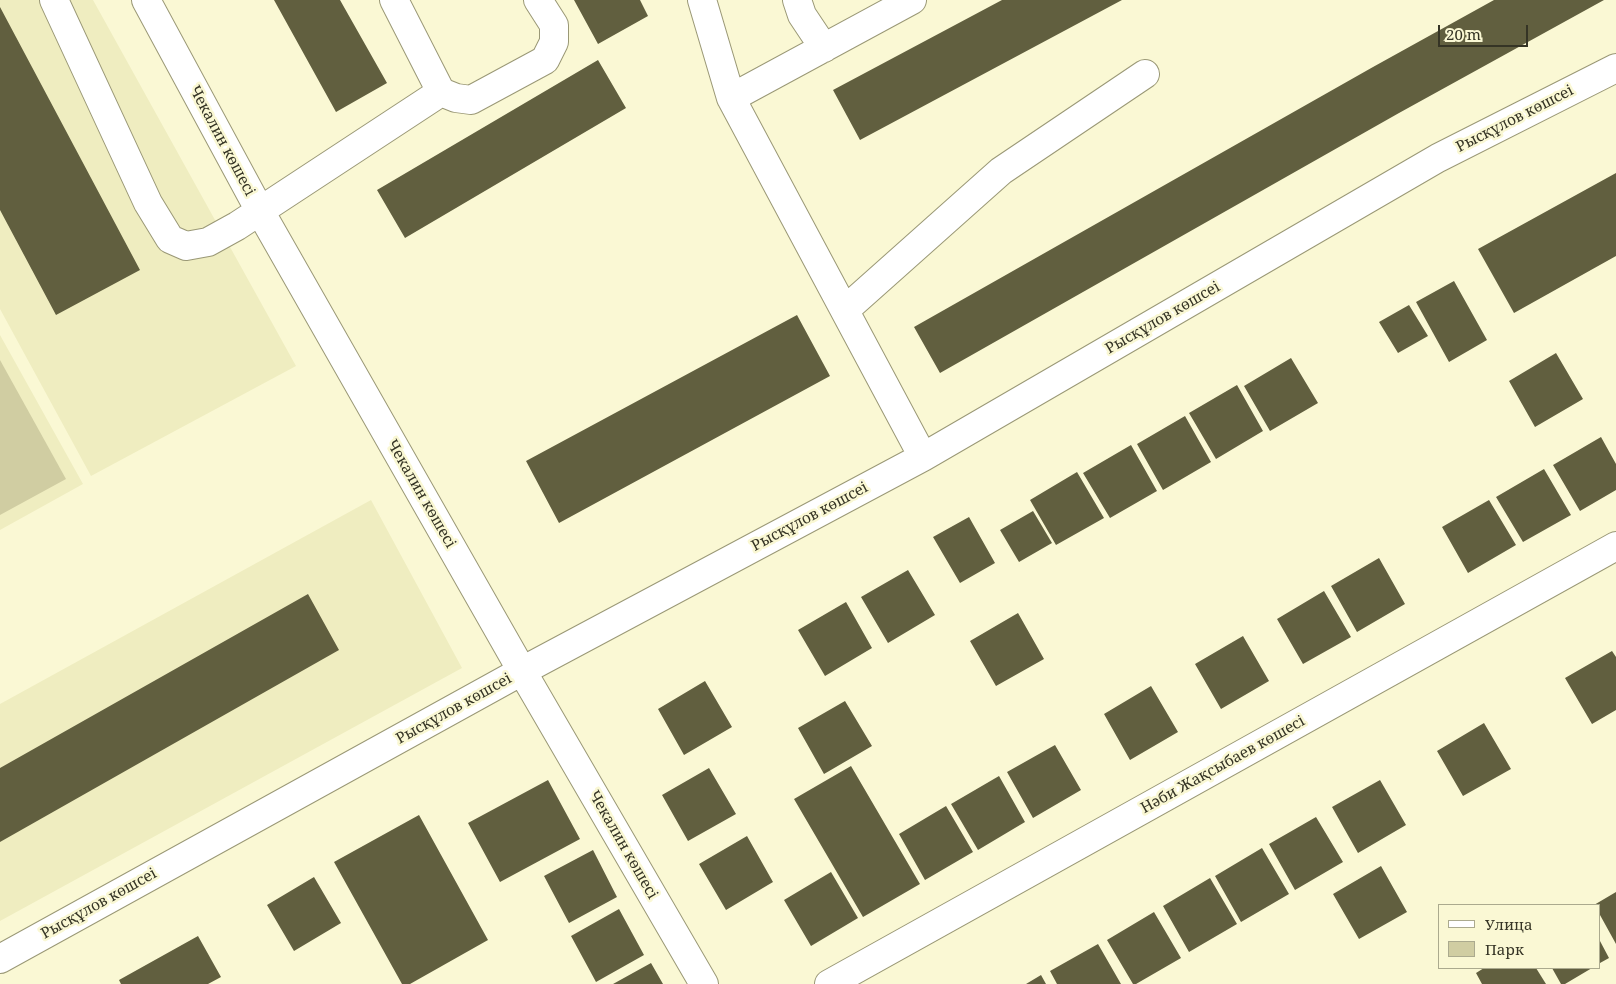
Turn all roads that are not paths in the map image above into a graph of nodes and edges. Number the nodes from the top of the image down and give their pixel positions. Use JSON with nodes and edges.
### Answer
{"nodes":[{"id":1,"x":54,"y":0,"type":"edge"},
{"id":2,"x":146,"y":0,"type":"edge"},
{"id":3,"x":394,"y":0,"type":"edge"},
{"id":4,"x":538,"y":0,"type":"edge"},
{"id":5,"x":702,"y":0,"type":"edge"},
{"id":6,"x":797,"y":0,"type":"edge"},
{"id":7,"x":912,"y":0,"type":"edge"},
{"id":8,"x":824,"y":48,"type":"junction"},
{"id":9,"x":1616,"y":68,"type":"edge"},
{"id":10,"x":1145,"y":74,"type":"dead end"},
{"id":11,"x":441,"y":92,"type":"junction"},
{"id":12,"x":731,"y":98,"type":"junction"},
{"id":13,"x":260,"y":211,"type":"junction"},
{"id":14,"x":845,"y":310,"type":"junction"},
{"id":15,"x":923,"y":457,"type":"junction"},
{"id":16,"x":1616,"y":546,"type":"edge"},
{"id":17,"x":522,"y":671,"type":"junction"},
{"id":18,"x":0,"y":959,"type":"edge"},
{"id":19,"x":704,"y":984,"type":"edge"},
{"id":20,"x":829,"y":984,"type":"edge"}],
"edges":[{"from":1,"to":13,"type":"street"},
{"from":2,"to":13,"type":"street","name":"Чекалин көшесі"},
{"from":3,"to":11,"type":"street"},
{"from":4,"to":11,"type":"street"},
{"from":5,"to":12,"type":"street"},
{"from":6,"to":8,"type":"street"},
{"from":7,"to":8,"type":"street"},
{"from":8,"to":12,"type":"street"},
{"from":9,"to":15,"type":"street","name":"Рысқұлов көшсеі"},
{"from":10,"to":14,"type":"street"},
{"from":11,"to":13,"type":"street"},
{"from":12,"to":14,"type":"street"},
{"from":13,"to":17,"type":"street","name":"Чекалин көшесі"},
{"from":14,"to":15,"type":"street"},
{"from":15,"to":17,"type":"street","name":"Рысқұлов көшсеі"},
{"from":16,"to":20,"type":"street","name":"Нәби Жақсыбаев көшесі"},
{"from":17,"to":18,"type":"street","name":"Рысқұлов көшсеі"},
{"from":17,"to":19,"type":"street","name":"Чекалин көшесі"}]}
